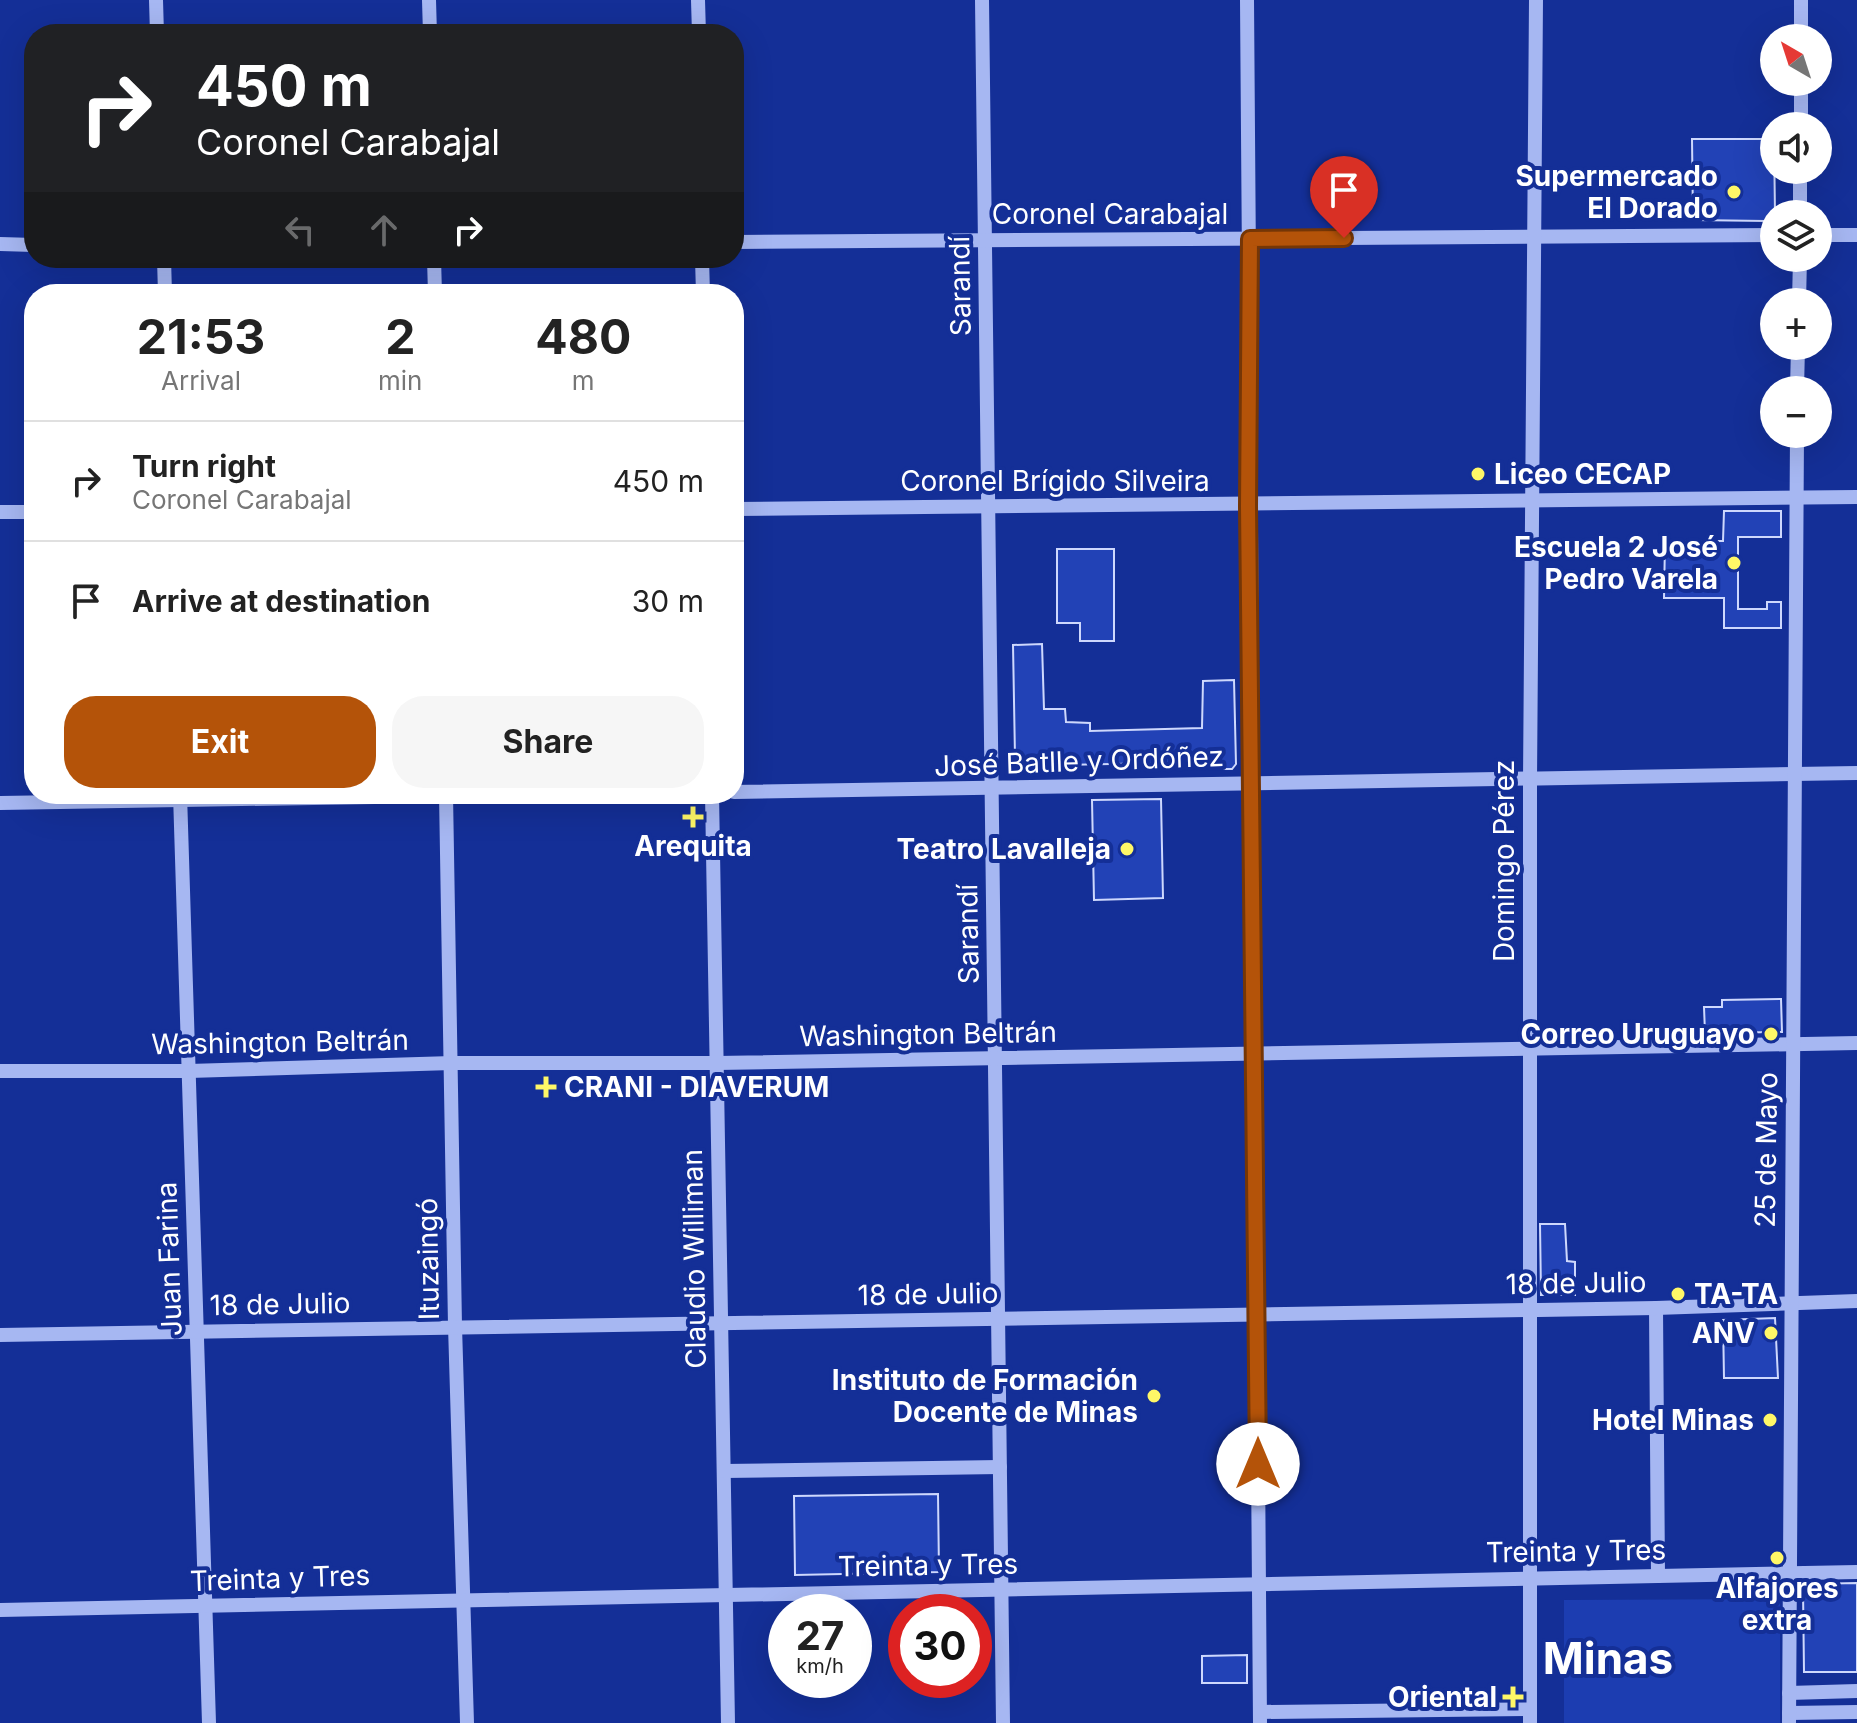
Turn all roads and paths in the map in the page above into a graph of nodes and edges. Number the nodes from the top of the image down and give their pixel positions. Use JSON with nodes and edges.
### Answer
{"nodes":[{"id":1,"x":156,"y":0,"type":"edge"},
{"id":2,"x":429,"y":0,"type":"edge"},
{"id":3,"x":698,"y":0,"type":"edge"},
{"id":4,"x":982,"y":0,"type":"edge"},
{"id":5,"x":1247,"y":0,"type":"edge"},
{"id":6,"x":1536,"y":0,"type":"edge"},
{"id":7,"x":1801,"y":0,"type":"edge"},
{"id":8,"x":157,"y":24,"type":"edge"},
{"id":9,"x":430,"y":24,"type":"edge"},
{"id":10,"x":699,"y":24,"type":"edge"},
{"id":11,"x":1801,"y":24,"type":"edge"},
{"id":12,"x":1533,"y":235,"type":"junction"},
{"id":13,"x":1760,"y":235,"type":"edge"},
{"id":14,"x":1832,"y":235,"type":"edge"},
{"id":15,"x":1857,"y":235,"type":"edge"},
{"id":16,"x":1250,"y":239,"type":"junction"},
{"id":17,"x":985,"y":241,"type":"junction"},
{"id":18,"x":744,"y":242,"type":"edge"},
{"id":19,"x":0,"y":244,"type":"edge"},
{"id":20,"x":24,"y":245,"type":"edge"},
{"id":21,"x":1797,"y":448,"type":"edge"},
{"id":22,"x":1796,"y":497,"type":"junction"},
{"id":23,"x":1857,"y":497,"type":"edge"},
{"id":24,"x":1532,"y":502,"type":"junction"},
{"id":25,"x":1248,"y":506,"type":"junction"},
{"id":26,"x":988,"y":507,"type":"junction"},
{"id":27,"x":744,"y":509,"type":"edge"},
{"id":28,"x":0,"y":512,"type":"edge"},
{"id":29,"x":24,"y":512,"type":"edge"},
{"id":30,"x":1794,"y":773,"type":"junction"},
{"id":31,"x":1857,"y":773,"type":"edge"},
{"id":32,"x":1530,"y":780,"type":"junction"},
{"id":33,"x":1250,"y":782,"type":"junction"},
{"id":34,"x":992,"y":790,"type":"junction"},
{"id":35,"x":744,"y":792,"type":"edge"},
{"id":36,"x":24,"y":802,"type":"edge"},
{"id":37,"x":0,"y":803,"type":"edge"},
{"id":38,"x":180,"y":804,"type":"edge"},
{"id":39,"x":446,"y":804,"type":"edge"},
{"id":40,"x":712,"y":804,"type":"edge"},
{"id":41,"x":1794,"y":1043,"type":"junction"},
{"id":42,"x":1857,"y":1043,"type":"edge"},
{"id":43,"x":1530,"y":1047,"type":"junction"},
{"id":44,"x":1255,"y":1055,"type":"junction"},
{"id":45,"x":995,"y":1058,"type":"junction"},
{"id":46,"x":452,"y":1063,"type":"junction"},
{"id":47,"x":717,"y":1063,"type":"junction"},
{"id":48,"x":0,"y":1071,"type":"edge"},
{"id":49,"x":189,"y":1071,"type":"junction"},
{"id":50,"x":1857,"y":1301,"type":"edge"},
{"id":51,"x":1790,"y":1302,"type":"junction"},
{"id":52,"x":1656,"y":1308,"type":"junction"},
{"id":53,"x":1529,"y":1310,"type":"junction"},
{"id":54,"x":1257,"y":1315,"type":"junction"},
{"id":55,"x":998,"y":1319,"type":"junction"},
{"id":56,"x":721,"y":1324,"type":"junction"},
{"id":57,"x":455,"y":1326,"type":"junction"},
{"id":58,"x":197,"y":1332,"type":"junction"},
{"id":59,"x":0,"y":1335,"type":"edge"},
{"id":60,"x":1000,"y":1467,"type":"junction"},
{"id":61,"x":724,"y":1471,"type":"junction"},
{"id":62,"x":1857,"y":1572,"type":"edge"},
{"id":63,"x":1791,"y":1574,"type":"junction"},
{"id":64,"x":1658,"y":1576,"type":"junction"},
{"id":65,"x":1530,"y":1578,"type":"junction"},
{"id":66,"x":1259,"y":1584,"type":"junction"},
{"id":67,"x":1002,"y":1589,"type":"junction"},
{"id":68,"x":726,"y":1595,"type":"junction"},
{"id":69,"x":465,"y":1599,"type":"junction"},
{"id":70,"x":205,"y":1606,"type":"junction"},
{"id":71,"x":0,"y":1610,"type":"edge"},
{"id":72,"x":1857,"y":1691,"type":"edge"},
{"id":73,"x":1789,"y":1693,"type":"junction"},
{"id":74,"x":1857,"y":1712,"type":"edge"},
{"id":75,"x":1530,"y":1716,"type":"edge"},
{"id":76,"x":1260,"y":1718,"type":"edge"},
{"id":77,"x":1789,"y":1718,"type":"edge"},
{"id":78,"x":209,"y":1723,"type":"edge"},
{"id":79,"x":467,"y":1723,"type":"edge"},
{"id":80,"x":728,"y":1723,"type":"edge"},
{"id":81,"x":1003,"y":1723,"type":"edge"}],
"edges":[{"from":1,"to":8,"type":"street"},
{"from":2,"to":9,"type":"street"},
{"from":3,"to":10,"type":"street"},
{"from":4,"to":17,"type":"street","name":"Sarandí"},
{"from":5,"to":16,"type":"street"},
{"from":6,"to":12,"type":"street","name":"Domingo Pérez"},
{"from":7,"to":11,"type":"street"},
{"from":12,"to":13,"type":"street","name":"Coronel Carabajal"},
{"from":12,"to":16,"type":"street","name":"Coronel Carabajal"},
{"from":12,"to":24,"type":"street","name":"Domingo Pérez"},
{"from":14,"to":15,"type":"street"},
{"from":16,"to":17,"type":"street","name":"Coronel Carabajal"},
{"from":16,"to":25,"type":"street"},
{"from":17,"to":18,"type":"street","name":"Coronel Carabajal"},
{"from":17,"to":26,"type":"street","name":"Sarandí"},
{"from":19,"to":20,"type":"street"},
{"from":21,"to":22,"type":"street","name":"25 de Mayo"},
{"from":22,"to":23,"type":"street","name":"Coronel Brígido Silveira"},
{"from":22,"to":24,"type":"street","name":"Coronel Brígido Silveira"},
{"from":22,"to":30,"type":"street","name":"25 de Mayo"},
{"from":24,"to":25,"type":"street","name":"Coronel Brígido Silveira"},
{"from":24,"to":32,"type":"street","name":"Domingo Pérez"},
{"from":25,"to":26,"type":"street","name":"Coronel Brígido Silveira"},
{"from":25,"to":33,"type":"street"},
{"from":26,"to":27,"type":"street","name":"Coronel Brígido Silveira"},
{"from":26,"to":34,"type":"street","name":"Sarandí"},
{"from":28,"to":29,"type":"street"},
{"from":30,"to":31,"type":"street","name":"José Batlle y Ordóñez"},
{"from":30,"to":32,"type":"street","name":"José Batlle y Ordóñez"},
{"from":30,"to":41,"type":"street","name":"25 de Mayo"},
{"from":32,"to":33,"type":"street","name":"José Batlle y Ordóñez"},
{"from":32,"to":43,"type":"street","name":"Domingo Pérez"},
{"from":33,"to":34,"type":"street","name":"José Batlle y Ordóñez"},
{"from":33,"to":44,"type":"street"},
{"from":34,"to":35,"type":"street","name":"José Batlle y Ordóñez"},
{"from":34,"to":45,"type":"street","name":"Sarandí"},
{"from":36,"to":37,"type":"street"},
{"from":38,"to":49,"type":"street","name":"Juan Farina"},
{"from":39,"to":46,"type":"street","name":"Ituzaingó"},
{"from":40,"to":47,"type":"street","name":"Claudio Williman"},
{"from":41,"to":42,"type":"street","name":"Washington Beltrán"},
{"from":41,"to":43,"type":"street","name":"Washington Beltrán"},
{"from":41,"to":51,"type":"street","name":"25 de Mayo"},
{"from":43,"to":44,"type":"street","name":"Washington Beltrán"},
{"from":43,"to":53,"type":"street","name":"Domingo Pérez"},
{"from":44,"to":45,"type":"street","name":"Washington Beltrán"},
{"from":44,"to":54,"type":"street"},
{"from":45,"to":47,"type":"street","name":"Washington Beltrán"},
{"from":45,"to":55,"type":"street","name":"Sarandí"},
{"from":46,"to":47,"type":"street","name":"Washington Beltrán"},
{"from":46,"to":49,"type":"street","name":"Washington Beltrán"},
{"from":46,"to":57,"type":"street","name":"Ituzaingó"},
{"from":47,"to":56,"type":"street","name":"Claudio Williman"},
{"from":48,"to":49,"type":"street","name":"Washington Beltrán"},
{"from":49,"to":58,"type":"street","name":"Juan Farina"},
{"from":50,"to":51,"type":"street","name":"18 de Julio"},
{"from":51,"to":52,"type":"street","name":"18 de Julio"},
{"from":51,"to":63,"type":"street","name":"25 de Mayo"},
{"from":52,"to":53,"type":"street","name":"18 de Julio"},
{"from":52,"to":64,"type":"street"},
{"from":53,"to":54,"type":"street","name":"18 de Julio"},
{"from":53,"to":65,"type":"street","name":"Domingo Pérez"},
{"from":54,"to":55,"type":"street","name":"18 de Julio"},
{"from":54,"to":66,"type":"street"},
{"from":55,"to":56,"type":"street","name":"18 de Julio"},
{"from":55,"to":60,"type":"street","name":"Sarandí"},
{"from":56,"to":57,"type":"street","name":"18 de Julio"},
{"from":56,"to":61,"type":"street","name":"Claudio Williman"},
{"from":57,"to":58,"type":"street","name":"18 de Julio"},
{"from":57,"to":69,"type":"street","name":"Ituzaingó"},
{"from":58,"to":59,"type":"street","name":"18 de Julio"},
{"from":58,"to":70,"type":"street","name":"Juan Farina"},
{"from":60,"to":61,"type":"street"},
{"from":60,"to":67,"type":"street","name":"Sarandí"},
{"from":61,"to":68,"type":"street","name":"Claudio Williman"},
{"from":62,"to":63,"type":"street","name":"Treinta y Tres"},
{"from":63,"to":64,"type":"street","name":"Treinta y Tres"},
{"from":63,"to":73,"type":"street","name":"25 de Mayo"},
{"from":64,"to":65,"type":"street","name":"Treinta y Tres"},
{"from":65,"to":66,"type":"street","name":"Treinta y Tres"},
{"from":65,"to":75,"type":"street","name":"Domingo Pérez"},
{"from":66,"to":67,"type":"street","name":"Treinta y Tres"},
{"from":66,"to":76,"type":"street"},
{"from":67,"to":68,"type":"street","name":"Treinta y Tres"},
{"from":67,"to":81,"type":"street","name":"Sarandí"},
{"from":68,"to":69,"type":"street","name":"Treinta y Tres"},
{"from":68,"to":80,"type":"street","name":"Claudio Williman"},
{"from":69,"to":70,"type":"street","name":"Treinta y Tres"},
{"from":69,"to":79,"type":"street","name":"Ituzaingó"},
{"from":70,"to":71,"type":"street","name":"Treinta y Tres"},
{"from":70,"to":78,"type":"street","name":"Juan Farina"},
{"from":72,"to":73,"type":"street"},
{"from":73,"to":77,"type":"street","name":"25 de Mayo"},
{"from":74,"to":77,"type":"street"},
{"from":75,"to":76,"type":"street"}]}
